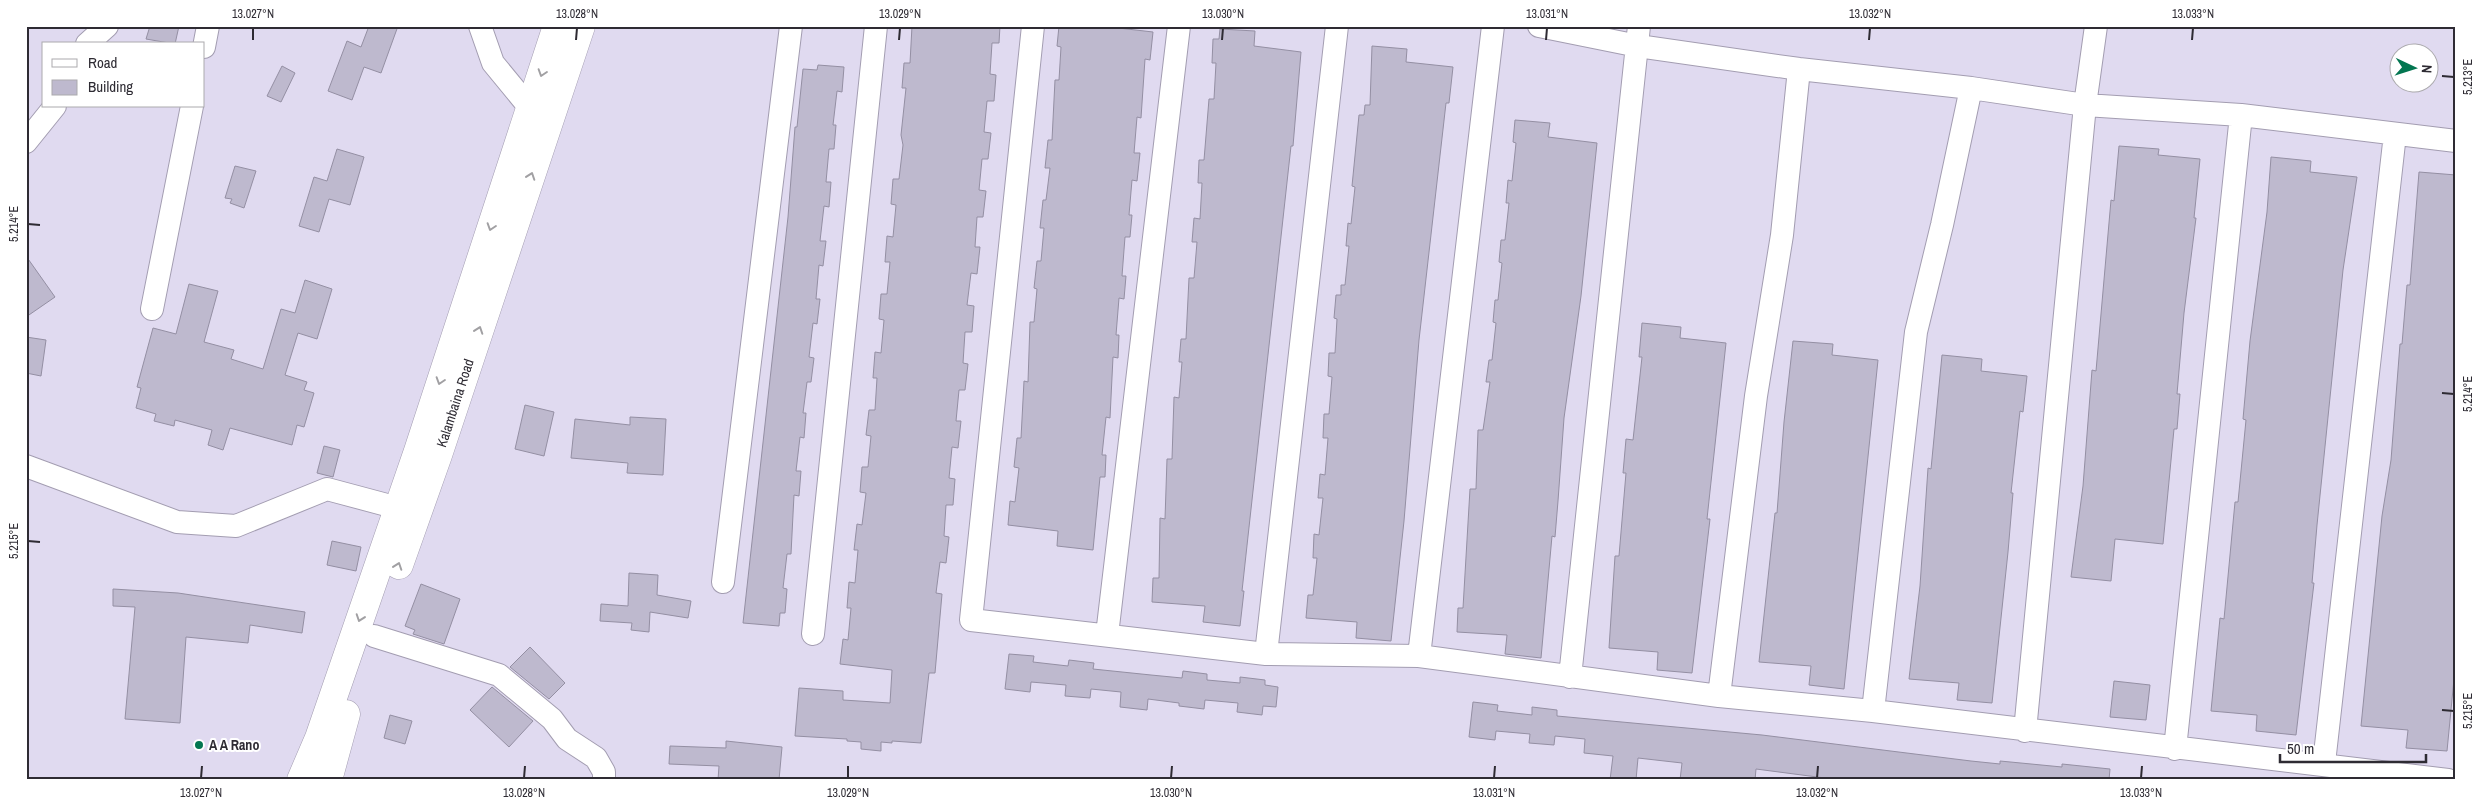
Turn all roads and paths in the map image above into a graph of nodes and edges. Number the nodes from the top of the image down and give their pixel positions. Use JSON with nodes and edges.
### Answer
{"nodes":[{"id":1,"x":107,"y":26,"type":"edge"},
{"id":2,"x":208,"y":26,"type":"edge"},
{"id":3,"x":480,"y":26,"type":"edge"},
{"id":4,"x":557,"y":26,"type":"edge"},
{"id":5,"x":581,"y":26,"type":"edge"},
{"id":6,"x":791,"y":26,"type":"edge"},
{"id":7,"x":876,"y":26,"type":"edge"},
{"id":8,"x":1033,"y":26,"type":"edge"},
{"id":9,"x":1179,"y":26,"type":"edge"},
{"id":10,"x":1337,"y":26,"type":"edge"},
{"id":11,"x":1493,"y":26,"type":"edge"},
{"id":12,"x":1539,"y":26,"type":"edge"},
{"id":13,"x":2096,"y":26,"type":"edge"},
{"id":14,"x":1639,"y":36,"type":"edge"},
{"id":15,"x":89,"y":42,"type":"edge"},
{"id":16,"x":205,"y":42,"type":"edge"},
{"id":17,"x":1799,"y":69,"type":"junction"},
{"id":18,"x":1971,"y":88,"type":"junction"},
{"id":19,"x":2085,"y":105,"type":"junction"},
{"id":20,"x":53,"y":108,"type":"edge"},
{"id":21,"x":192,"y":108,"type":"edge"},
{"id":22,"x":530,"y":108,"type":"junction"},
{"id":23,"x":2241,"y":115,"type":"junction"},
{"id":24,"x":2395,"y":134,"type":"junction"},
{"id":25,"x":2456,"y":141,"type":"edge"},
{"id":26,"x":26,"y":142,"type":"edge"},
{"id":27,"x":152,"y":309,"type":"dead end"},
{"id":28,"x":26,"y":466,"type":"edge"},
{"id":29,"x":398,"y":508,"type":"junction"},
{"id":30,"x":723,"y":582,"type":"dead end"},
{"id":31,"x":813,"y":634,"type":"dead end"},
{"id":32,"x":1108,"y":635,"type":"junction"},
{"id":33,"x":374,"y":636,"type":"junction"},
{"id":34,"x":1266,"y":654,"type":"junction"},
{"id":35,"x":1419,"y":656,"type":"junction"},
{"id":36,"x":1570,"y":677,"type":"junction"},
{"id":37,"x":1719,"y":696,"type":"junction"},
{"id":38,"x":1872,"y":712,"type":"junction"},
{"id":39,"x":2025,"y":731,"type":"junction"},
{"id":40,"x":2175,"y":749,"type":"junction"},
{"id":41,"x":2324,"y":763,"type":"junction"},
{"id":42,"x":301,"y":780,"type":"edge"},
{"id":43,"x":328,"y":780,"type":"edge"},
{"id":44,"x":604,"y":780,"type":"edge"},
{"id":45,"x":2448,"y":780,"type":"edge"}],
"edges":[{"from":1,"to":15,"type":"street"},
{"from":2,"to":16,"type":"street"},
{"from":3,"to":22,"type":"street"},
{"from":4,"to":22,"type":"main road","name":"Kalambaina Road","one_way":true},
{"from":33,"to":5,"type":"main road","name":"Kalambaina Road","one_way":true},
{"from":6,"to":30,"type":"street"},
{"from":7,"to":31,"type":"street"},
{"from":8,"to":32,"type":"street"},
{"from":9,"to":32,"type":"street"},
{"from":10,"to":34,"type":"street"},
{"from":11,"to":35,"type":"street"},
{"from":12,"to":14,"type":"street"},
{"from":13,"to":19,"type":"street"},
{"from":14,"to":17,"type":"street"},
{"from":14,"to":36,"type":"street"},
{"from":17,"to":18,"type":"street"},
{"from":17,"to":37,"type":"street"},
{"from":18,"to":19,"type":"street"},
{"from":18,"to":38,"type":"street"},
{"from":19,"to":23,"type":"street"},
{"from":19,"to":39,"type":"street"},
{"from":20,"to":26,"type":"street"},
{"from":21,"to":27,"type":"street"},
{"from":22,"to":29,"type":"main road","name":"Kalambaina Road","one_way":true},
{"from":23,"to":24,"type":"street"},
{"from":23,"to":40,"type":"street"},
{"from":24,"to":25,"type":"street"},
{"from":24,"to":41,"type":"street"},
{"from":28,"to":29,"type":"street"},
{"from":29,"to":42,"type":"main road","name":"Kalambaina Road","one_way":true},
{"from":32,"to":34,"type":"street"},
{"from":33,"to":43,"type":"main road","name":"Kalambaina Road"},
{"from":33,"to":44,"type":"street"},
{"from":34,"to":35,"type":"street"},
{"from":35,"to":36,"type":"street"},
{"from":36,"to":37,"type":"street"},
{"from":37,"to":38,"type":"street"},
{"from":38,"to":39,"type":"street"},
{"from":39,"to":40,"type":"street"},
{"from":40,"to":41,"type":"street"},
{"from":41,"to":45,"type":"street"}]}
